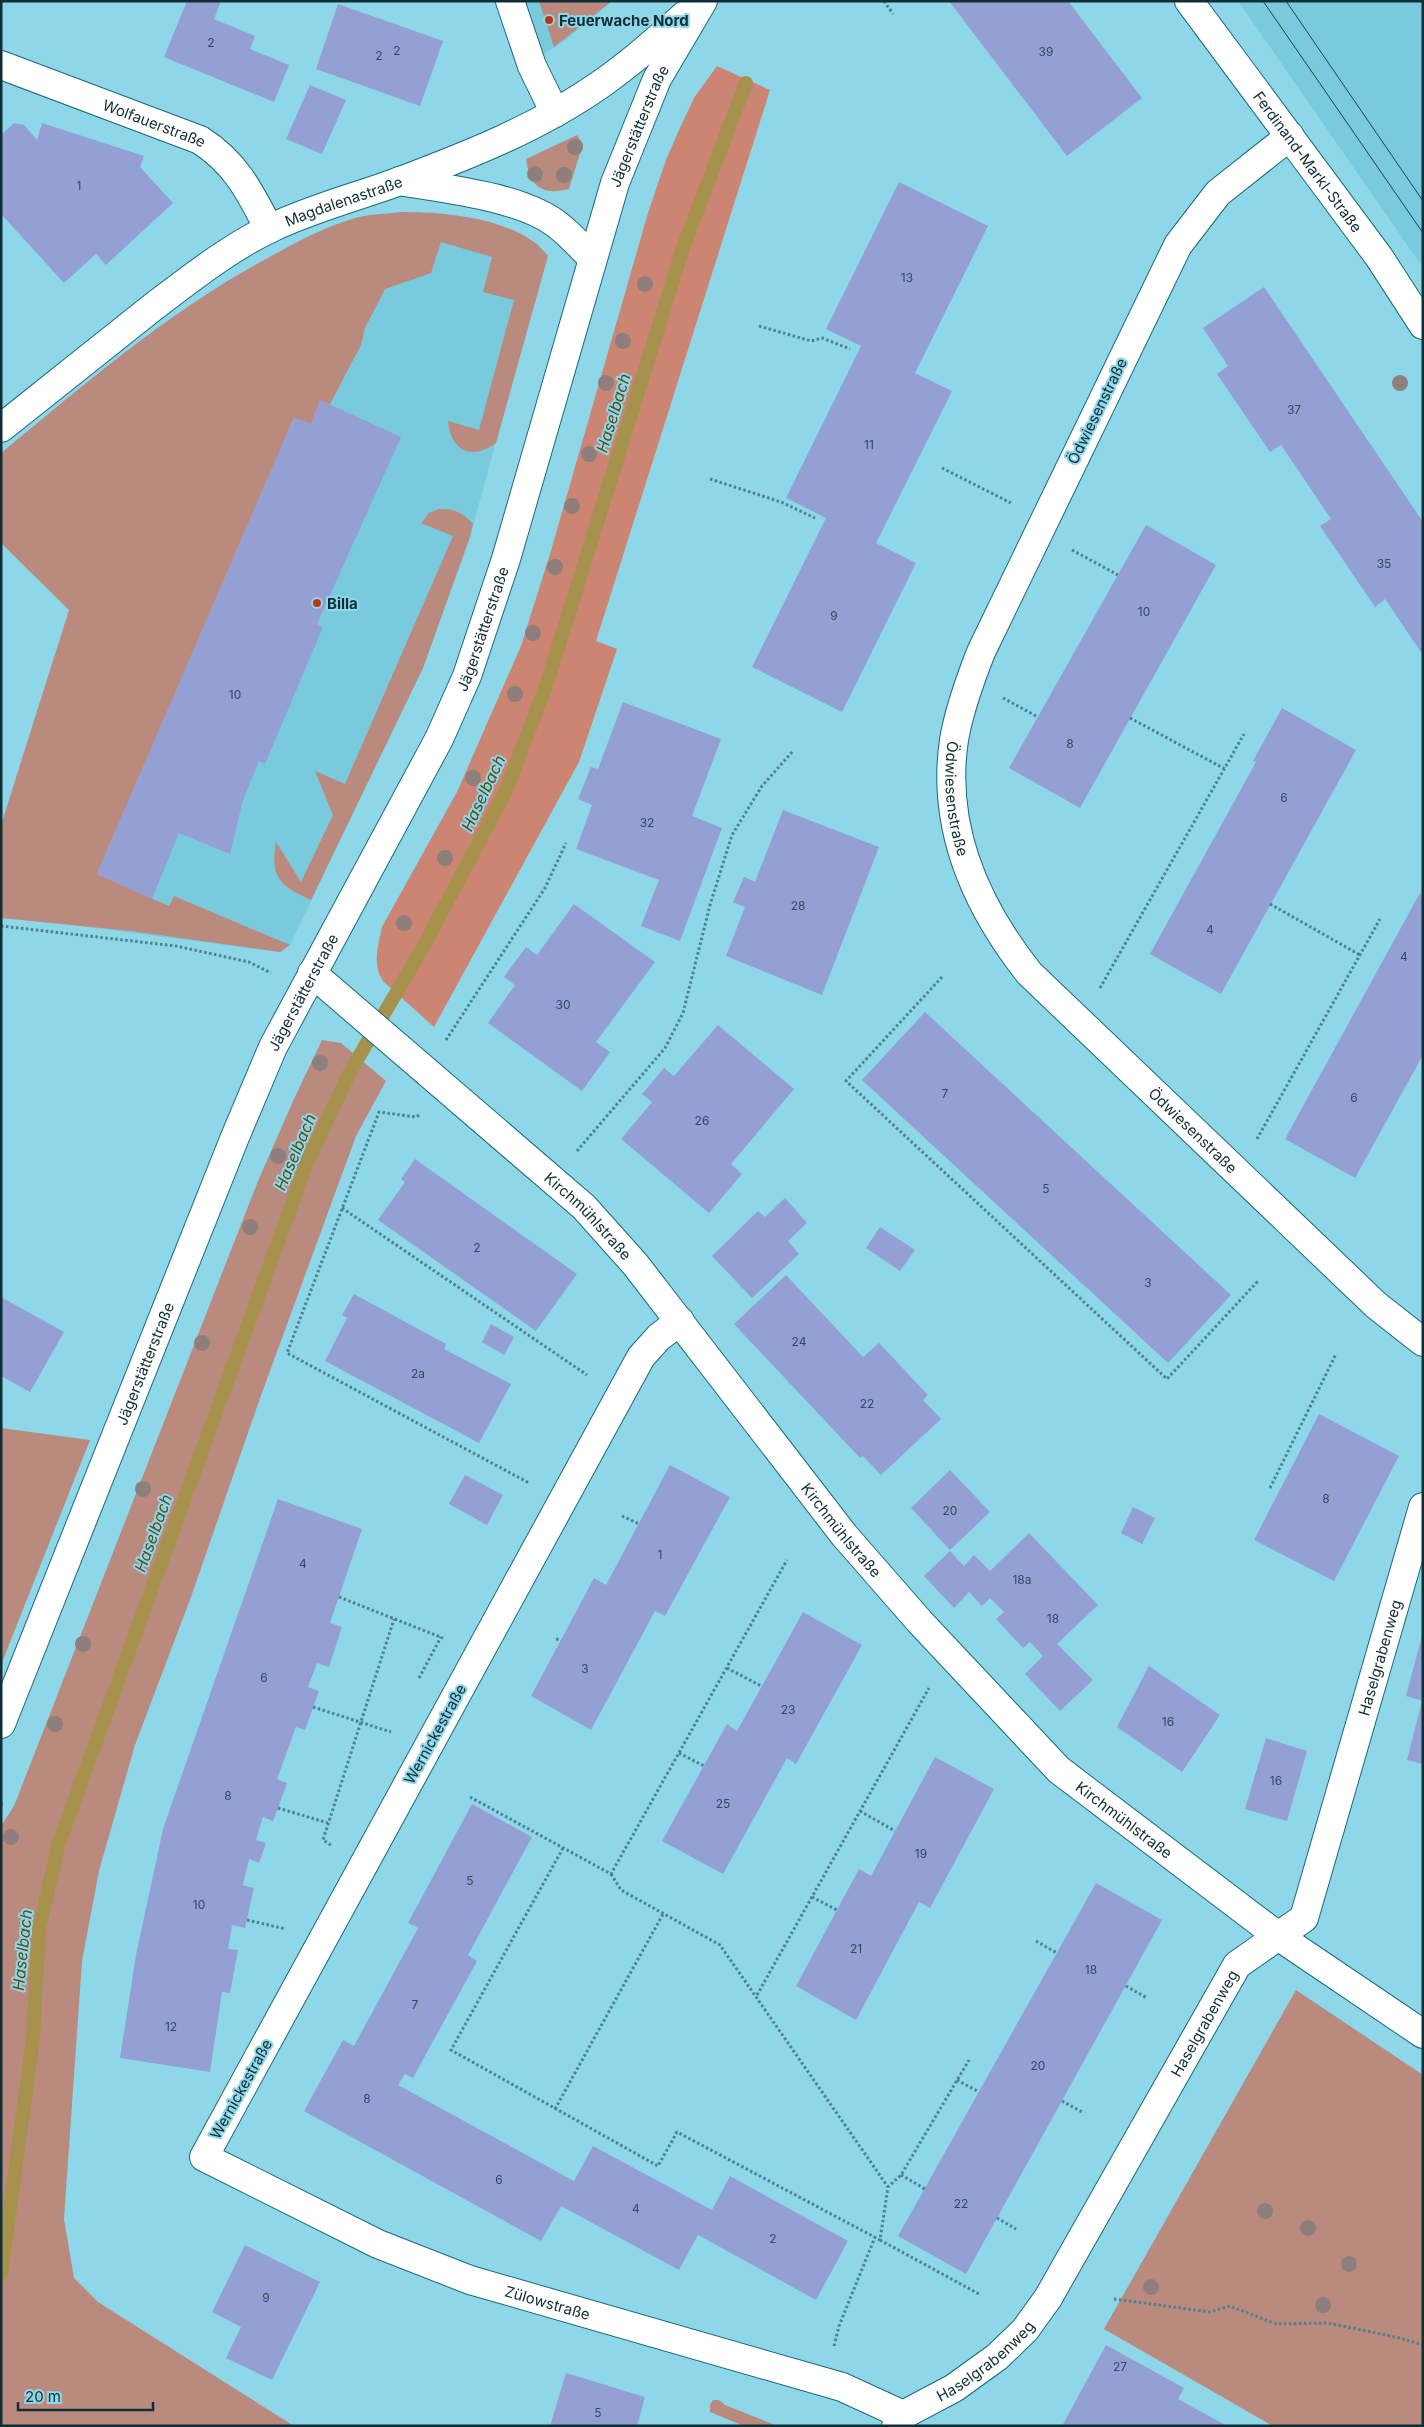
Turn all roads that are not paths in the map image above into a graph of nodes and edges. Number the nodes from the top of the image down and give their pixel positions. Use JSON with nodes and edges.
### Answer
{"nodes":[{"id":1,"x":510,"y":1,"type":"edge"},
{"id":2,"x":702,"y":1,"type":"edge"},
{"id":3,"x":1189,"y":1,"type":"edge"},
{"id":4,"x":1,"y":65,"type":"edge"},
{"id":5,"x":555,"y":113,"type":"junction"},
{"id":6,"x":1290,"y":136,"type":"junction"},
{"id":7,"x":399,"y":182,"type":"junction"},
{"id":8,"x":270,"y":228,"type":"junction"},
{"id":9,"x":592,"y":258,"type":"junction"},
{"id":10,"x":1423,"y":325,"type":"edge"},
{"id":11,"x":1,"y":428,"type":"edge"},
{"id":12,"x":312,"y":973,"type":"junction"},
{"id":13,"x":680,"y":1321,"type":"junction"},
{"id":14,"x":1423,"y":1342,"type":"edge"},
{"id":15,"x":1423,"y":1507,"type":"edge"},
{"id":16,"x":1,"y":1724,"type":"edge"},
{"id":17,"x":1278,"y":1936,"type":"junction"},
{"id":18,"x":1423,"y":2034,"type":"edge"},
{"id":19,"x":204,"y":2157,"type":"joint"},
{"id":20,"x":900,"y":2421,"type":"edge"}],
"edges":[{"from":1,"to":5,"type":"street"},
{"from":2,"to":5,"type":"street","name":"Magdalenastraße"},
{"from":2,"to":9,"type":"street","name":"Jägerstätterstraße"},
{"from":3,"to":6,"type":"street","name":"Ferdinand-Markl-Straße"},
{"from":4,"to":8,"type":"street","name":"Wolfauerstraße"},
{"from":5,"to":7,"type":"street","name":"Magdalenastraße"},
{"from":6,"to":10,"type":"street","name":"Ferdinand-Markl-Straße"},
{"from":6,"to":14,"type":"street","name":"Ödwiesenstraße"},
{"from":7,"to":8,"type":"street","name":"Magdalenastraße"},
{"from":7,"to":9,"type":"street"},
{"from":8,"to":11,"type":"street","name":"Magdalenastraße"},
{"from":9,"to":12,"type":"street","name":"Jägerstätterstraße"},
{"from":12,"to":13,"type":"street","name":"Kirchmühlstraße"},
{"from":12,"to":16,"type":"street","name":"Jägerstätterstraße"},
{"from":13,"to":17,"type":"street","name":"Kirchmühlstraße"},
{"from":13,"to":19,"type":"street","name":"Wernickestraße"},
{"from":15,"to":17,"type":"street","name":"Haselgrabenweg"},
{"from":17,"to":18,"type":"street","name":"Kirchmühlstraße"},
{"from":17,"to":20,"type":"street","name":"Haselgrabenweg"},
{"from":19,"to":20,"type":"street","name":"Zülowstraße"}]}
